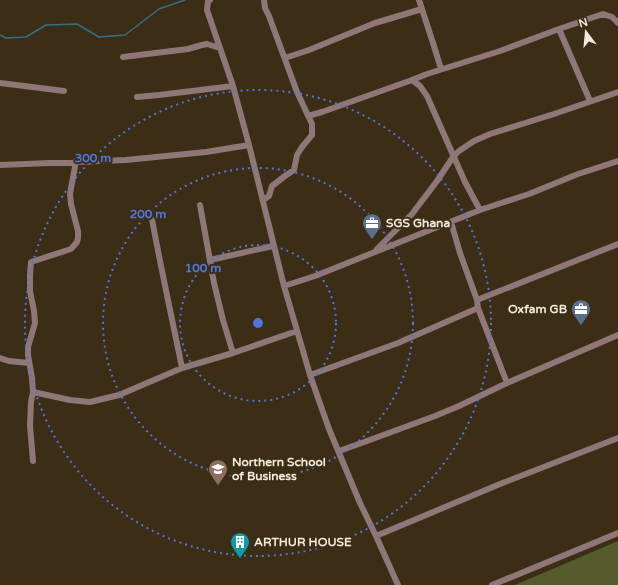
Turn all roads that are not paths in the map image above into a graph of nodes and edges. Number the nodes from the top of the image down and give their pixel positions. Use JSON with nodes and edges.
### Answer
{"nodes":[{"id":1,"x":210,"y":0,"type":"edge"},
{"id":2,"x":264,"y":0,"type":"edge"},
{"id":3,"x":419,"y":0,"type":"edge"},
{"id":4,"x":422,"y":9,"type":"junction"},
{"id":5,"x":618,"y":23,"type":"edge"},
{"id":6,"x":559,"y":29,"type":"junction"},
{"id":7,"x":220,"y":48,"type":"junction"},
{"id":8,"x":123,"y":57,"type":"dead end"},
{"id":9,"x":285,"y":58,"type":"junction"},
{"id":10,"x":441,"y":70,"type":"junction"},
{"id":11,"x":412,"y":80,"type":"junction"},
{"id":12,"x":0,"y":83,"type":"edge"},
{"id":13,"x":232,"y":86,"type":"junction"},
{"id":14,"x":64,"y":91,"type":"dead end"},
{"id":15,"x":618,"y":92,"type":"edge"},
{"id":16,"x":137,"y":97,"type":"dead end"},
{"id":17,"x":590,"y":101,"type":"junction"},
{"id":18,"x":308,"y":116,"type":"junction"},
{"id":19,"x":249,"y":145,"type":"junction"},
{"id":20,"x":454,"y":157,"type":"junction"},
{"id":21,"x":618,"y":161,"type":"edge"},
{"id":22,"x":76,"y":162,"type":"junction"},
{"id":23,"x":0,"y":165,"type":"edge"},
{"id":24,"x":263,"y":200,"type":"junction"},
{"id":25,"x":200,"y":205,"type":"dead end"},
{"id":26,"x":480,"y":210,"type":"junction"},
{"id":27,"x":152,"y":219,"type":"dead end"},
{"id":28,"x":451,"y":222,"type":"junction"},
{"id":29,"x":618,"y":244,"type":"edge"},
{"id":30,"x":273,"y":246,"type":"junction"},
{"id":31,"x":375,"y":251,"type":"junction"},
{"id":32,"x":210,"y":260,"type":"junction"},
{"id":33,"x":284,"y":286,"type":"junction"},
{"id":34,"x":477,"y":300,"type":"junction"},
{"id":35,"x":478,"y":308,"type":"junction"},
{"id":36,"x":297,"y":332,"type":"junction"},
{"id":37,"x":618,"y":335,"type":"edge"},
{"id":38,"x":233,"y":353,"type":"junction"},
{"id":39,"x":0,"y":358,"type":"edge"},
{"id":40,"x":30,"y":363,"type":"junction"},
{"id":41,"x":182,"y":368,"type":"junction"},
{"id":42,"x":310,"y":375,"type":"junction"},
{"id":43,"x":507,"y":383,"type":"junction"},
{"id":44,"x":33,"y":392,"type":"junction"},
{"id":45,"x":618,"y":438,"type":"edge"},
{"id":46,"x":338,"y":451,"type":"junction"},
{"id":47,"x":33,"y":461,"type":"dead end"},
{"id":48,"x":618,"y":533,"type":"edge"},
{"id":49,"x":376,"y":536,"type":"junction"},
{"id":50,"x":398,"y":585,"type":"edge"},
{"id":51,"x":492,"y":585,"type":"edge"}],
"edges":[{"from":1,"to":7,"type":"street"},
{"from":2,"to":9,"type":"street"},
{"from":3,"to":4,"type":"street"},
{"from":4,"to":9,"type":"street"},
{"from":4,"to":10,"type":"street"},
{"from":5,"to":6,"type":"street"},
{"from":6,"to":10,"type":"street"},
{"from":6,"to":17,"type":"street"},
{"from":7,"to":8,"type":"street"},
{"from":7,"to":13,"type":"street"},
{"from":9,"to":18,"type":"street"},
{"from":10,"to":11,"type":"street"},
{"from":11,"to":18,"type":"street"},
{"from":11,"to":20,"type":"street"},
{"from":12,"to":14,"type":"street"},
{"from":13,"to":16,"type":"street"},
{"from":13,"to":19,"type":"street"},
{"from":15,"to":17,"type":"street"},
{"from":17,"to":20,"type":"street"},
{"from":18,"to":24,"type":"street"},
{"from":19,"to":22,"type":"street"},
{"from":19,"to":24,"type":"street"},
{"from":20,"to":26,"type":"street"},
{"from":20,"to":31,"type":"street"},
{"from":21,"to":26,"type":"street"},
{"from":22,"to":23,"type":"street"},
{"from":22,"to":40,"type":"street"},
{"from":24,"to":30,"type":"street"},
{"from":25,"to":32,"type":"street"},
{"from":26,"to":28,"type":"street"},
{"from":27,"to":41,"type":"street"},
{"from":28,"to":31,"type":"street"},
{"from":28,"to":34,"type":"street"},
{"from":29,"to":34,"type":"street"},
{"from":30,"to":32,"type":"street"},
{"from":30,"to":33,"type":"street"},
{"from":31,"to":33,"type":"street"},
{"from":32,"to":38,"type":"street"},
{"from":33,"to":36,"type":"street"},
{"from":34,"to":35,"type":"street"},
{"from":35,"to":42,"type":"street"},
{"from":35,"to":43,"type":"street"},
{"from":36,"to":38,"type":"street"},
{"from":36,"to":42,"type":"street"},
{"from":37,"to":43,"type":"street"},
{"from":38,"to":41,"type":"street"},
{"from":39,"to":40,"type":"street"},
{"from":40,"to":44,"type":"street"},
{"from":41,"to":44,"type":"street"},
{"from":42,"to":46,"type":"street"},
{"from":43,"to":46,"type":"street"},
{"from":44,"to":47,"type":"street"},
{"from":45,"to":49,"type":"street"},
{"from":46,"to":49,"type":"street"},
{"from":48,"to":51,"type":"street"},
{"from":49,"to":50,"type":"street"}]}
